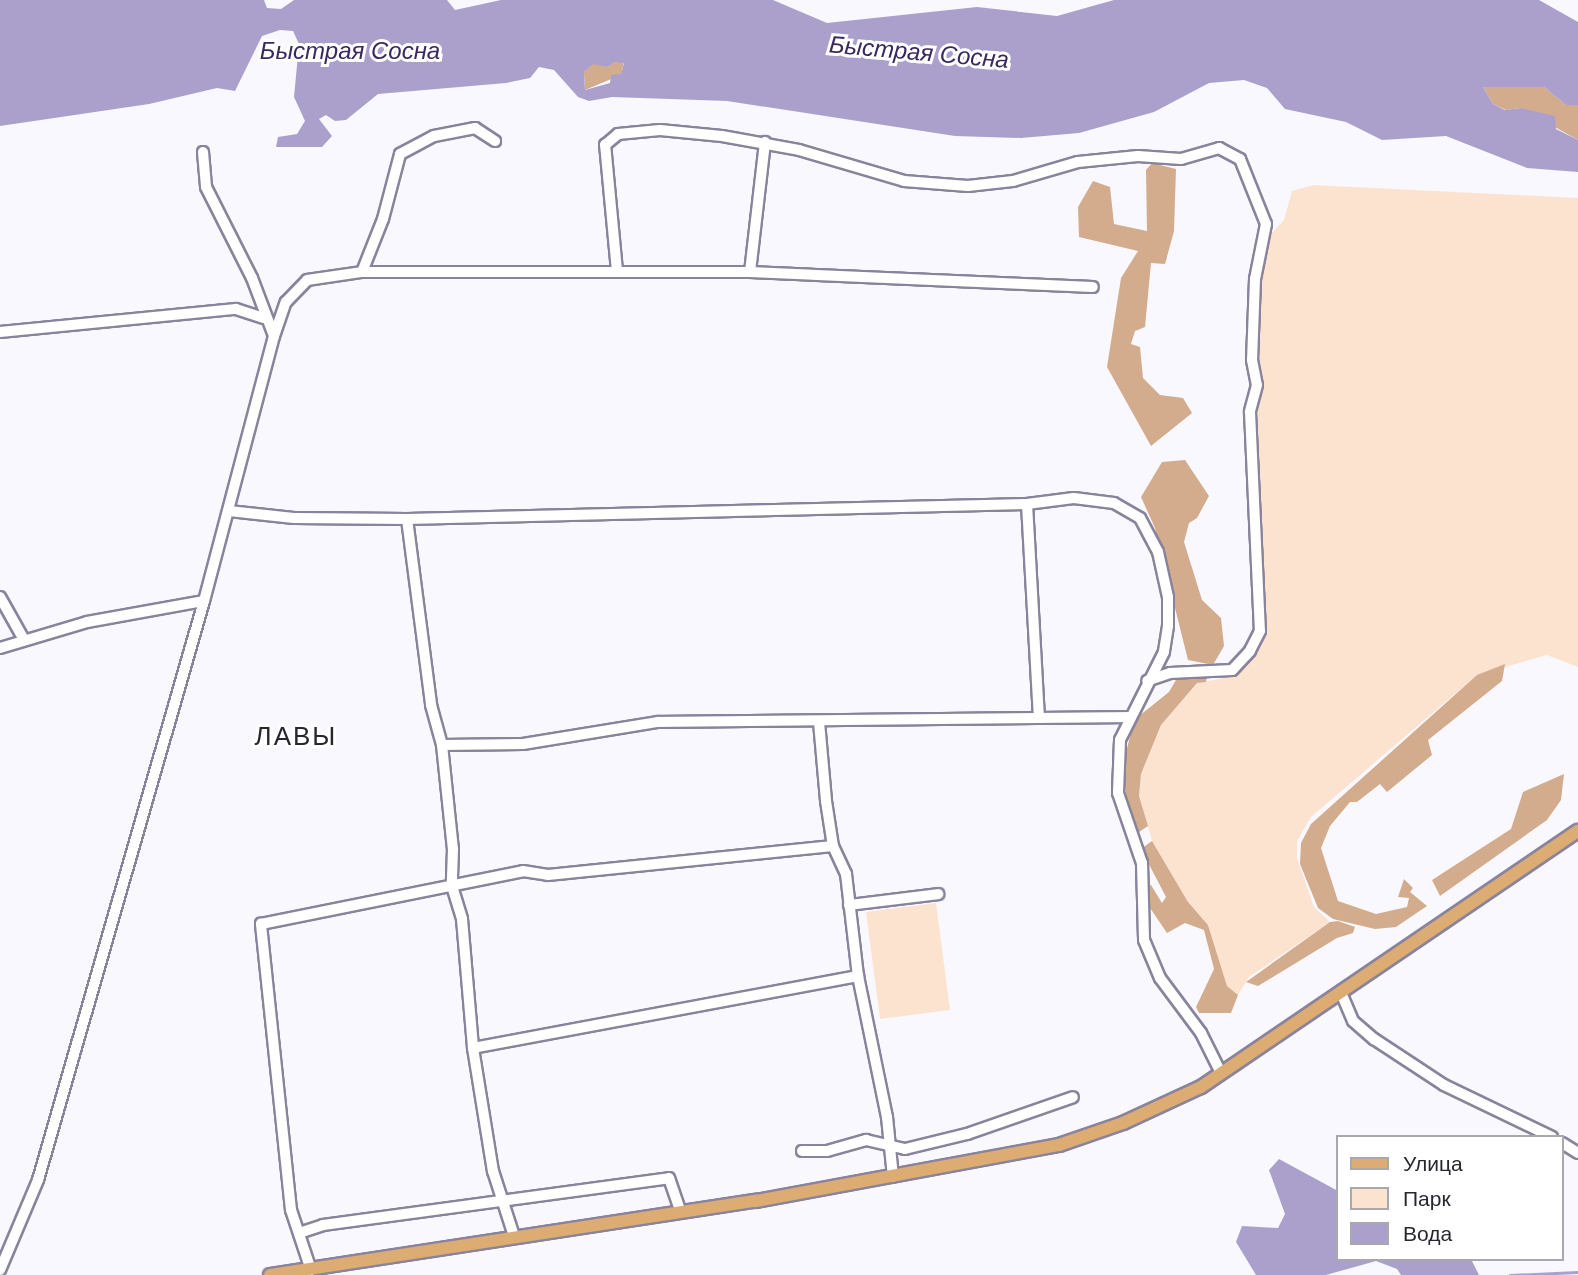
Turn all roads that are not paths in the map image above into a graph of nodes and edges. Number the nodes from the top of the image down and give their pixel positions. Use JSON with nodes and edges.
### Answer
{"nodes":[{"id":1,"x":495,"y":141,"type":"dead end"},
{"id":2,"x":765,"y":142,"type":"junction"},
{"id":3,"x":203,"y":152,"type":"dead end"},
{"id":4,"x":617,"y":271,"type":"junction"},
{"id":5,"x":362,"y":272,"type":"junction"},
{"id":6,"x":750,"y":272,"type":"junction"},
{"id":7,"x":1093,"y":288,"type":"dead end"},
{"id":8,"x":264,"y":318,"type":"junction"},
{"id":9,"x":0,"y":332,"type":"edge"},
{"id":10,"x":274,"y":336,"type":"junction"},
{"id":11,"x":1027,"y":504,"type":"junction"},
{"id":12,"x":229,"y":511,"type":"junction"},
{"id":13,"x":407,"y":519,"type":"junction"},
{"id":14,"x":0,"y":597,"type":"edge"},
{"id":15,"x":204,"y":601,"type":"junction"},
{"id":16,"x":23,"y":638,"type":"junction"},
{"id":17,"x":0,"y":648,"type":"edge"},
{"id":18,"x":1147,"y":681,"type":"junction"},
{"id":19,"x":1039,"y":716,"type":"junction"},
{"id":20,"x":1128,"y":717,"type":"junction"},
{"id":21,"x":819,"y":722,"type":"junction"},
{"id":22,"x":442,"y":745,"type":"junction"},
{"id":23,"x":1578,"y":831,"type":"edge"},
{"id":24,"x":833,"y":846,"type":"junction"},
{"id":25,"x":452,"y":886,"type":"junction"},
{"id":26,"x":938,"y":894,"type":"dead end"},
{"id":27,"x":849,"y":905,"type":"junction"},
{"id":28,"x":858,"y":976,"type":"junction"},
{"id":29,"x":1342,"y":995,"type":"junction"},
{"id":30,"x":473,"y":1048,"type":"junction"},
{"id":31,"x":1221,"y":1073,"type":"junction"},
{"id":32,"x":1073,"y":1097,"type":"dead end"},
{"id":33,"x":1548,"y":1135,"type":"edge"},
{"id":34,"x":888,"y":1146,"type":"junction"},
{"id":35,"x":802,"y":1151,"type":"dead end"},
{"id":36,"x":893,"y":1177,"type":"junction"},
{"id":37,"x":502,"y":1200,"type":"junction"},
{"id":38,"x":681,"y":1212,"type":"junction"},
{"id":39,"x":299,"y":1233,"type":"junction"},
{"id":40,"x":514,"y":1236,"type":"junction"},
{"id":41,"x":0,"y":1270,"type":"edge"},
{"id":42,"x":311,"y":1270,"type":"junction"},
{"id":43,"x":326,"y":1271,"type":"edge"},
{"id":44,"x":270,"y":1275,"type":"edge"}],
"edges":[{"from":1,"to":5,"type":"street"},
{"from":2,"to":4,"type":"street"},
{"from":2,"to":6,"type":"street"},
{"from":2,"to":18,"type":"street"},
{"from":3,"to":8,"type":"street"},
{"from":4,"to":5,"type":"street"},
{"from":4,"to":6,"type":"street"},
{"from":5,"to":10,"type":"street"},
{"from":6,"to":7,"type":"street"},
{"from":8,"to":9,"type":"street"},
{"from":8,"to":10,"type":"street"},
{"from":10,"to":12,"type":"street"},
{"from":11,"to":13,"type":"street"},
{"from":11,"to":18,"type":"street"},
{"from":11,"to":19,"type":"street"},
{"from":12,"to":13,"type":"street"},
{"from":12,"to":15,"type":"street"},
{"from":13,"to":22,"type":"street"},
{"from":14,"to":16,"type":"street"},
{"from":15,"to":16,"type":"street"},
{"from":15,"to":41,"type":"street"},
{"from":16,"to":17,"type":"street"},
{"from":18,"to":20,"type":"street"},
{"from":19,"to":20,"type":"street"},
{"from":19,"to":21,"type":"street"},
{"from":20,"to":31,"type":"street"},
{"from":21,"to":22,"type":"street"},
{"from":21,"to":24,"type":"street"},
{"from":22,"to":25,"type":"street"},
{"from":23,"to":29,"type":"main road"},
{"from":24,"to":25,"type":"street"},
{"from":24,"to":27,"type":"street"},
{"from":25,"to":30,"type":"street"},
{"from":25,"to":39,"type":"street"},
{"from":26,"to":27,"type":"street"},
{"from":27,"to":28,"type":"street"},
{"from":28,"to":30,"type":"street"},
{"from":28,"to":34,"type":"street"},
{"from":29,"to":31,"type":"main road"},
{"from":29,"to":33,"type":"street"},
{"from":30,"to":37,"type":"street"},
{"from":31,"to":36,"type":"main road"},
{"from":32,"to":34,"type":"street"},
{"from":34,"to":35,"type":"street"},
{"from":34,"to":36,"type":"street"},
{"from":36,"to":38,"type":"main road"},
{"from":37,"to":38,"type":"street"},
{"from":37,"to":39,"type":"street"},
{"from":37,"to":40,"type":"street"},
{"from":38,"to":40,"type":"main road"},
{"from":39,"to":42,"type":"street"},
{"from":40,"to":43,"type":"main road"},
{"from":42,"to":43,"type":"main road"},
{"from":42,"to":44,"type":"main road"}]}
